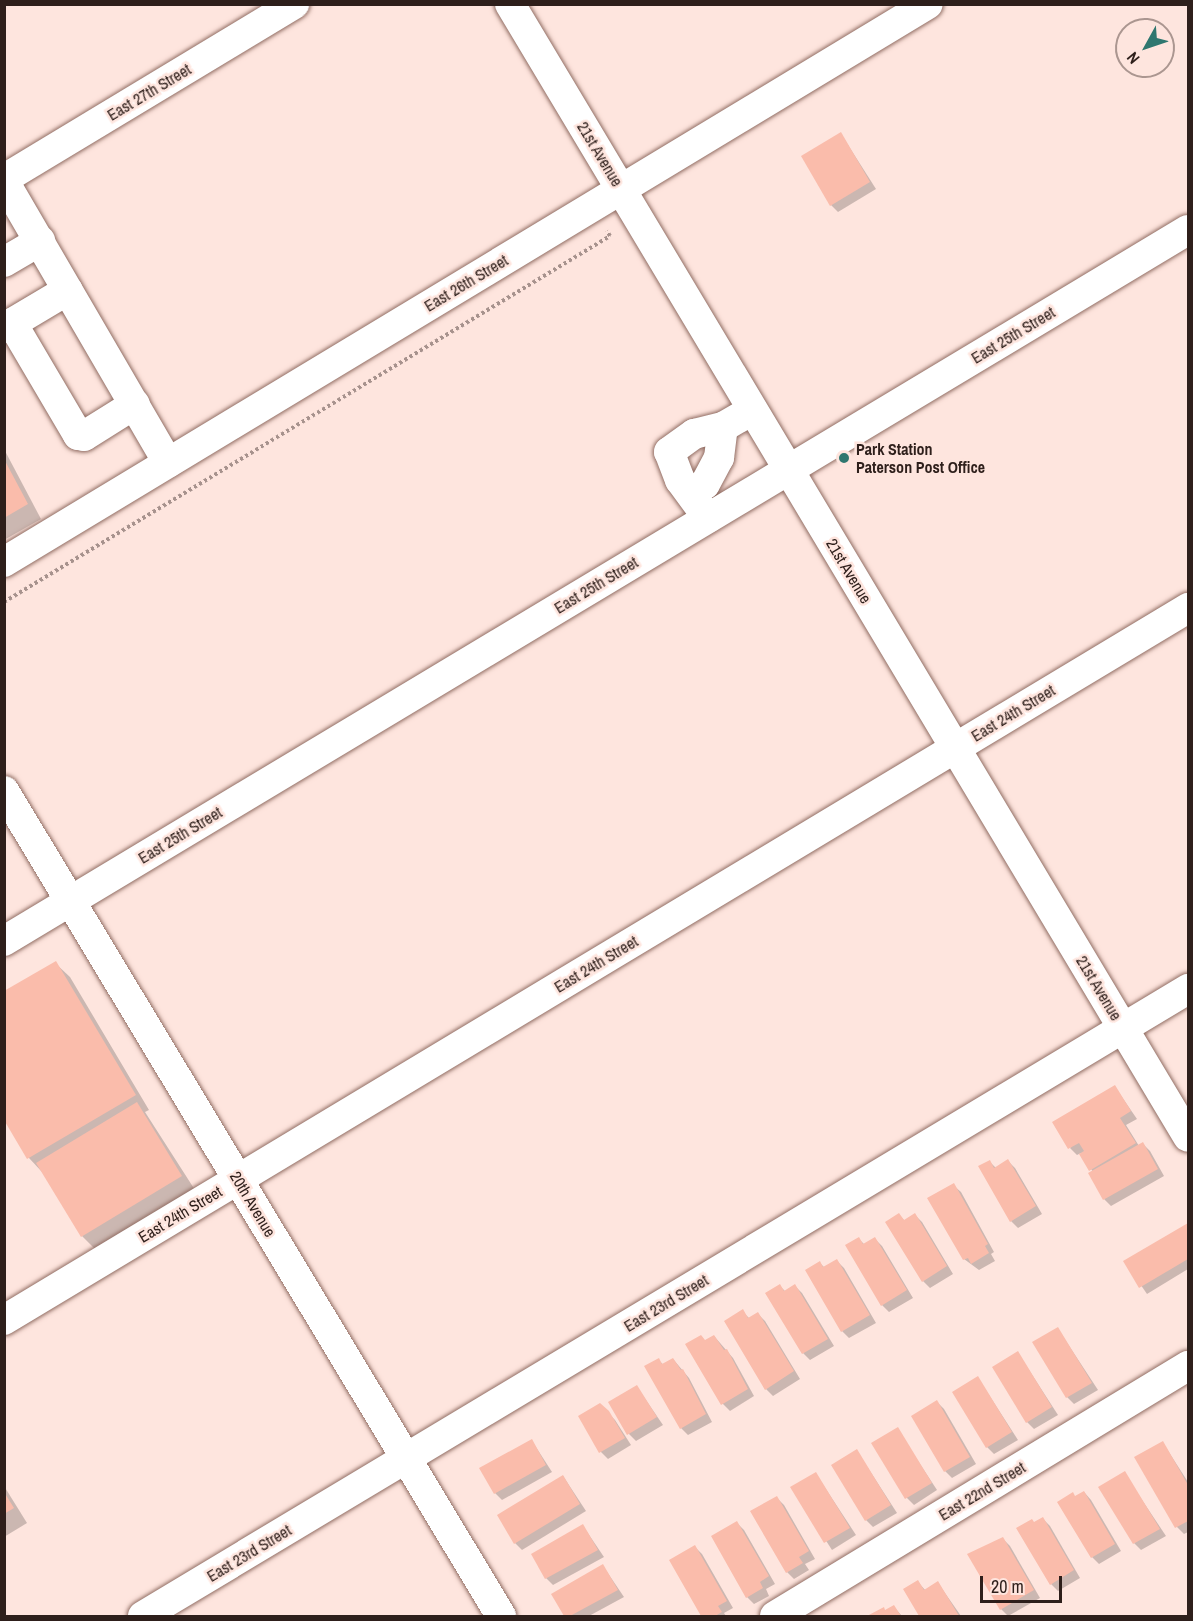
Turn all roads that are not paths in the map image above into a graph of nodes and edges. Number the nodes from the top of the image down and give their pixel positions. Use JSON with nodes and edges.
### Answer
{"nodes":[{"id":1,"x":294,"y":4,"type":"edge"},
{"id":2,"x":510,"y":4,"type":"edge"},
{"id":3,"x":928,"y":4,"type":"edge"},
{"id":4,"x":4,"y":180,"type":"edge"},
{"id":5,"x":621,"y":190,"type":"junction"},
{"id":6,"x":1188,"y":230,"type":"edge"},
{"id":7,"x":40,"y":242,"type":"junction"},
{"id":8,"x":4,"y":262,"type":"edge"},
{"id":9,"x":68,"y":290,"type":"junction"},
{"id":10,"x":8,"y":326,"type":"edge"},
{"id":11,"x":135,"y":404,"type":"junction"},
{"id":12,"x":753,"y":410,"type":"junction"},
{"id":13,"x":168,"y":464,"type":"junction"},
{"id":14,"x":789,"y":470,"type":"junction"},
{"id":15,"x":708,"y":518,"type":"junction"},
{"id":16,"x":4,"y":562,"type":"edge"},
{"id":17,"x":1188,"y":608,"type":"edge"},
{"id":18,"x":955,"y":748,"type":"junction"},
{"id":19,"x":4,"y":791,"type":"edge"},
{"id":20,"x":71,"y":901,"type":"junction"},
{"id":21,"x":4,"y":941,"type":"edge"},
{"id":22,"x":1188,"y":989,"type":"edge"},
{"id":23,"x":1124,"y":1029,"type":"junction"},
{"id":24,"x":1188,"y":1137,"type":"edge"},
{"id":25,"x":238,"y":1179,"type":"junction"},
{"id":26,"x":4,"y":1320,"type":"edge"},
{"id":27,"x":1188,"y":1366,"type":"edge"},
{"id":28,"x":407,"y":1459,"type":"junction"},
{"id":29,"x":143,"y":1617,"type":"edge"},
{"id":30,"x":501,"y":1617,"type":"edge"},
{"id":31,"x":775,"y":1617,"type":"edge"}],
"edges":[{"from":1,"to":4,"type":"street","name":"East 27th Street"},
{"from":2,"to":5,"type":"street","name":"21st Avenue"},
{"from":3,"to":5,"type":"street","name":"East 26th Street"},
{"from":4,"to":7,"type":"street"},
{"from":5,"to":12,"type":"street","name":"21st Avenue"},
{"from":5,"to":13,"type":"street","name":"East 26th Street"},
{"from":6,"to":14,"type":"street","name":"East 25th Street"},
{"from":7,"to":8,"type":"street"},
{"from":7,"to":9,"type":"street"},
{"from":9,"to":10,"type":"street"},
{"from":9,"to":11,"type":"street"},
{"from":10,"to":11,"type":"street"},
{"from":11,"to":13,"type":"street"},
{"from":12,"to":14,"type":"street","name":"21st Avenue"},
{"from":12,"to":15,"type":"street"},
{"from":13,"to":16,"type":"street","name":"East 26th Street"},
{"from":14,"to":15,"type":"street","name":"East 25th Street"},
{"from":14,"to":18,"type":"street","name":"21st Avenue"},
{"from":15,"to":20,"type":"street","name":"East 25th Street"},
{"from":17,"to":18,"type":"street","name":"East 24th Street"},
{"from":18,"to":23,"type":"street","name":"21st Avenue"},
{"from":18,"to":25,"type":"street","name":"East 24th Street"},
{"from":19,"to":20,"type":"street","name":"20th Avenue"},
{"from":20,"to":21,"type":"street","name":"East 25th Street"},
{"from":20,"to":25,"type":"street","name":"20th Avenue"},
{"from":22,"to":23,"type":"street","name":"East 23rd Street"},
{"from":23,"to":24,"type":"street","name":"21st Avenue"},
{"from":23,"to":28,"type":"street","name":"East 23rd Street"},
{"from":25,"to":26,"type":"street","name":"East 24th Street"},
{"from":25,"to":28,"type":"street","name":"20th Avenue"},
{"from":27,"to":31,"type":"street","name":"East 22nd Street"},
{"from":28,"to":29,"type":"street","name":"East 23rd Street"},
{"from":28,"to":30,"type":"street","name":"20th Avenue"}]}
